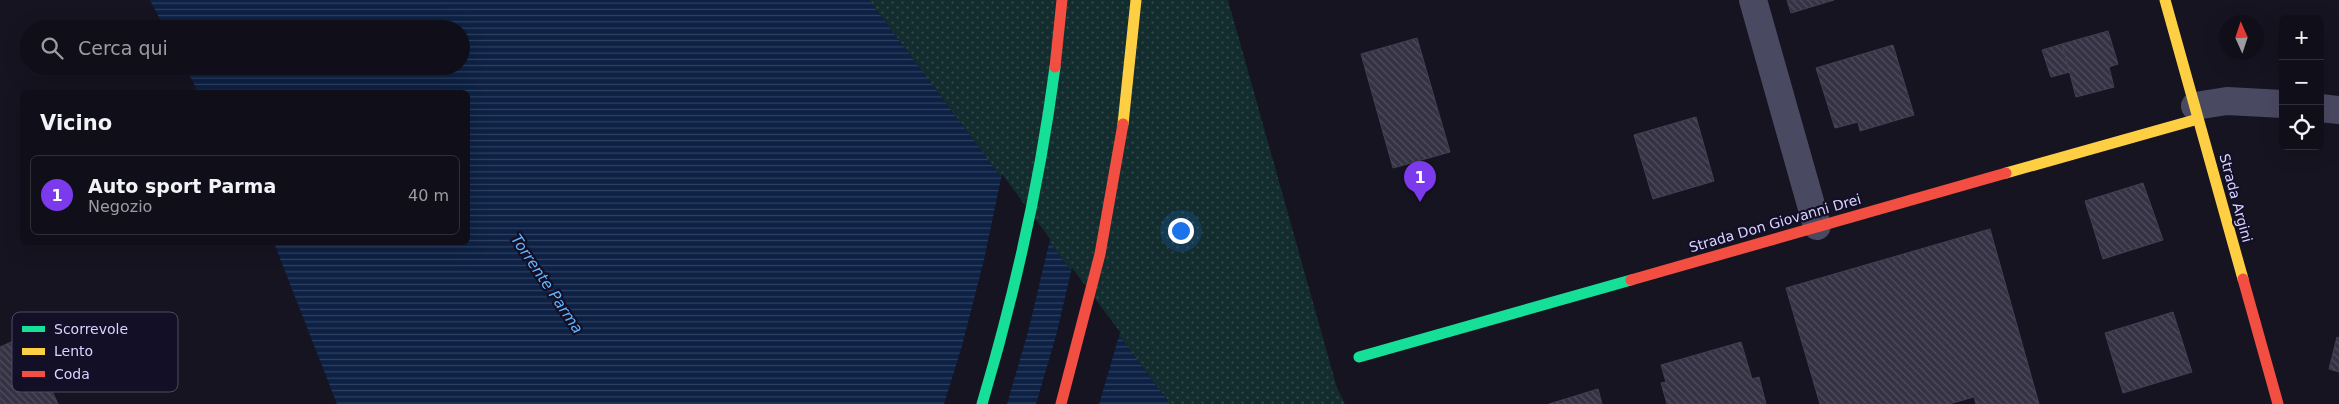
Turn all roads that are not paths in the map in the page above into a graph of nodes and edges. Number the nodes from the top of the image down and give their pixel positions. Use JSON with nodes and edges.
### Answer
{"nodes":[{"id":1,"x":1062,"y":0,"type":"edge"},
{"id":2,"x":1136,"y":0,"type":"edge"},
{"id":3,"x":1753,"y":0,"type":"edge"},
{"id":4,"x":2165,"y":0,"type":"edge"},
{"id":5,"x":2279,"y":104,"type":"edge"},
{"id":6,"x":2324,"y":108,"type":"edge"},
{"id":7,"x":2339,"y":110,"type":"edge"},
{"id":8,"x":2196,"y":112,"type":"junction"},
{"id":9,"x":1817,"y":226,"type":"junction"},
{"id":10,"x":1359,"y":357,"type":"dead end"},
{"id":11,"x":982,"y":404,"type":"edge"},
{"id":12,"x":1061,"y":404,"type":"edge"},
{"id":13,"x":2278,"y":404,"type":"edge"}],
"edges":[{"from":1,"to":11,"type":"main road"},
{"from":2,"to":12,"type":"main road"},
{"from":3,"to":9,"type":"street"},
{"from":4,"to":8,"type":"main road","name":"Strada Argini"},
{"from":5,"to":8,"type":"street"},
{"from":6,"to":7,"type":"street"},
{"from":8,"to":9,"type":"main road","name":"Strada Don Giovanni Drei"},
{"from":8,"to":13,"type":"main road","name":"Strada Argini"},
{"from":9,"to":10,"type":"main road","name":"Strada Don Giovanni Drei"}]}
